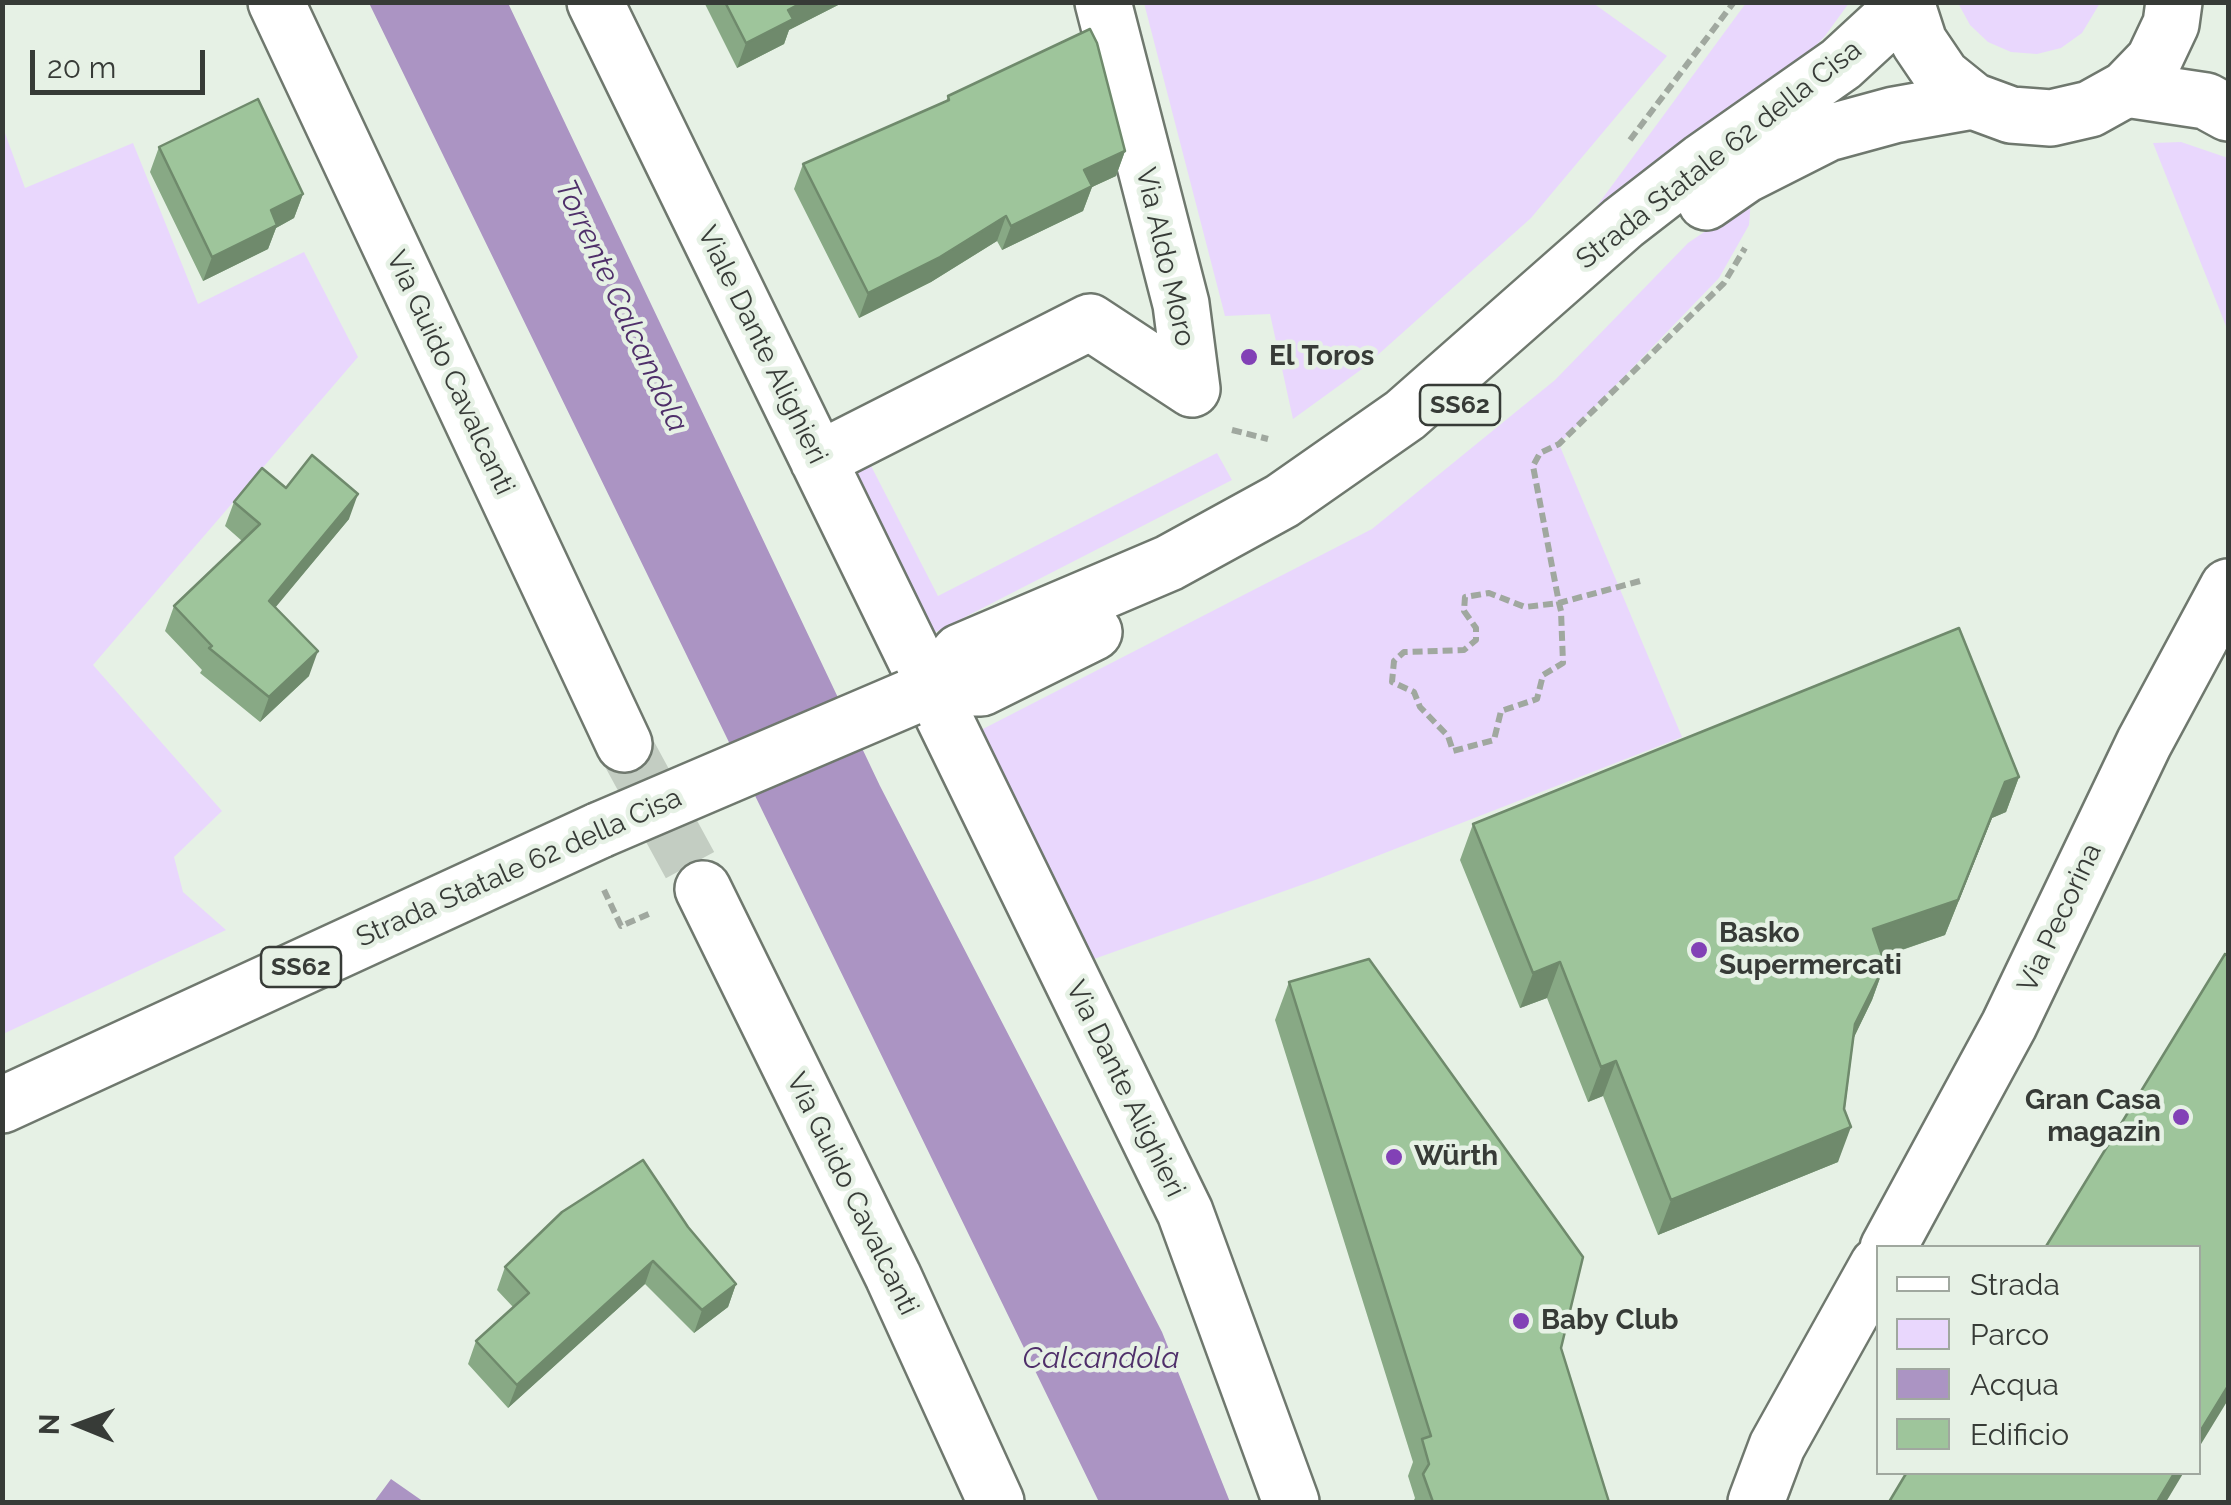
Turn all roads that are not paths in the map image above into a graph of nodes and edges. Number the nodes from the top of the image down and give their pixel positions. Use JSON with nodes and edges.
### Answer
{"nodes":[{"id":1,"x":276,"y":2,"type":"edge"},
{"id":2,"x":595,"y":2,"type":"edge"},
{"id":3,"x":1103,"y":2,"type":"edge"},
{"id":4,"x":2174,"y":2,"type":"edge"},
{"id":5,"x":1906,"y":3,"type":"edge"},
{"id":6,"x":2126,"y":89,"type":"junction"},
{"id":7,"x":1974,"y":101,"type":"junction"},
{"id":8,"x":2228,"y":113,"type":"edge"},
{"id":9,"x":818,"y":460,"type":"junction"},
{"id":10,"x":2228,"y":587,"type":"edge"},
{"id":11,"x":919,"y":693,"type":"junction"},
{"id":12,"x":624,"y":744,"type":"tunnel mouth"},
{"id":13,"x":703,"y":889,"type":"tunnel mouth"},
{"id":14,"x":2,"y":1105,"type":"edge"},
{"id":15,"x":1890,"y":1245,"type":"edge"},
{"id":16,"x":1876,"y":1269,"type":"edge"},
{"id":17,"x":996,"y":1502,"type":"edge"},
{"id":18,"x":1292,"y":1502,"type":"edge"},
{"id":19,"x":1756,"y":1502,"type":"edge"}],
"edges":[{"from":1,"to":12,"type":"street","name":"Via Guido Cavalcanti"},
{"from":2,"to":9,"type":"street","name":"Viale Dante Alighieri"},
{"from":3,"to":9,"type":"street","name":"Via Aldo Moro"},
{"from":4,"to":6,"type":"street","name":"Strada Statale 62 della Cisa"},
{"from":5,"to":7,"type":"street","name":"Strada Statale 62 della Cisa"},
{"from":5,"to":11,"type":"street","name":"Strada Statale 62 della Cisa","number":"SS62"},
{"from":6,"to":7,"type":"street","name":"Strada Statale 62 della Cisa"},
{"from":6,"to":8,"type":"street"},
{"from":7,"to":11,"type":"street","name":"Strada Statale 62 della Cisa","number":"SS62"},
{"from":9,"to":11,"type":"street","name":"Viale Dante Alighieri"},
{"from":10,"to":15,"type":"street","name":"Via Pecorina"},
{"from":11,"to":14,"type":"street","name":"Strada Statale 62 della Cisa","number":"SS62","bridge":true},
{"from":11,"to":18,"type":"street","name":"Via Dante Alighieri"},
{"from":13,"to":17,"type":"street","name":"Via Guido Cavalcanti"},
{"from":16,"to":19,"type":"street"}]}
